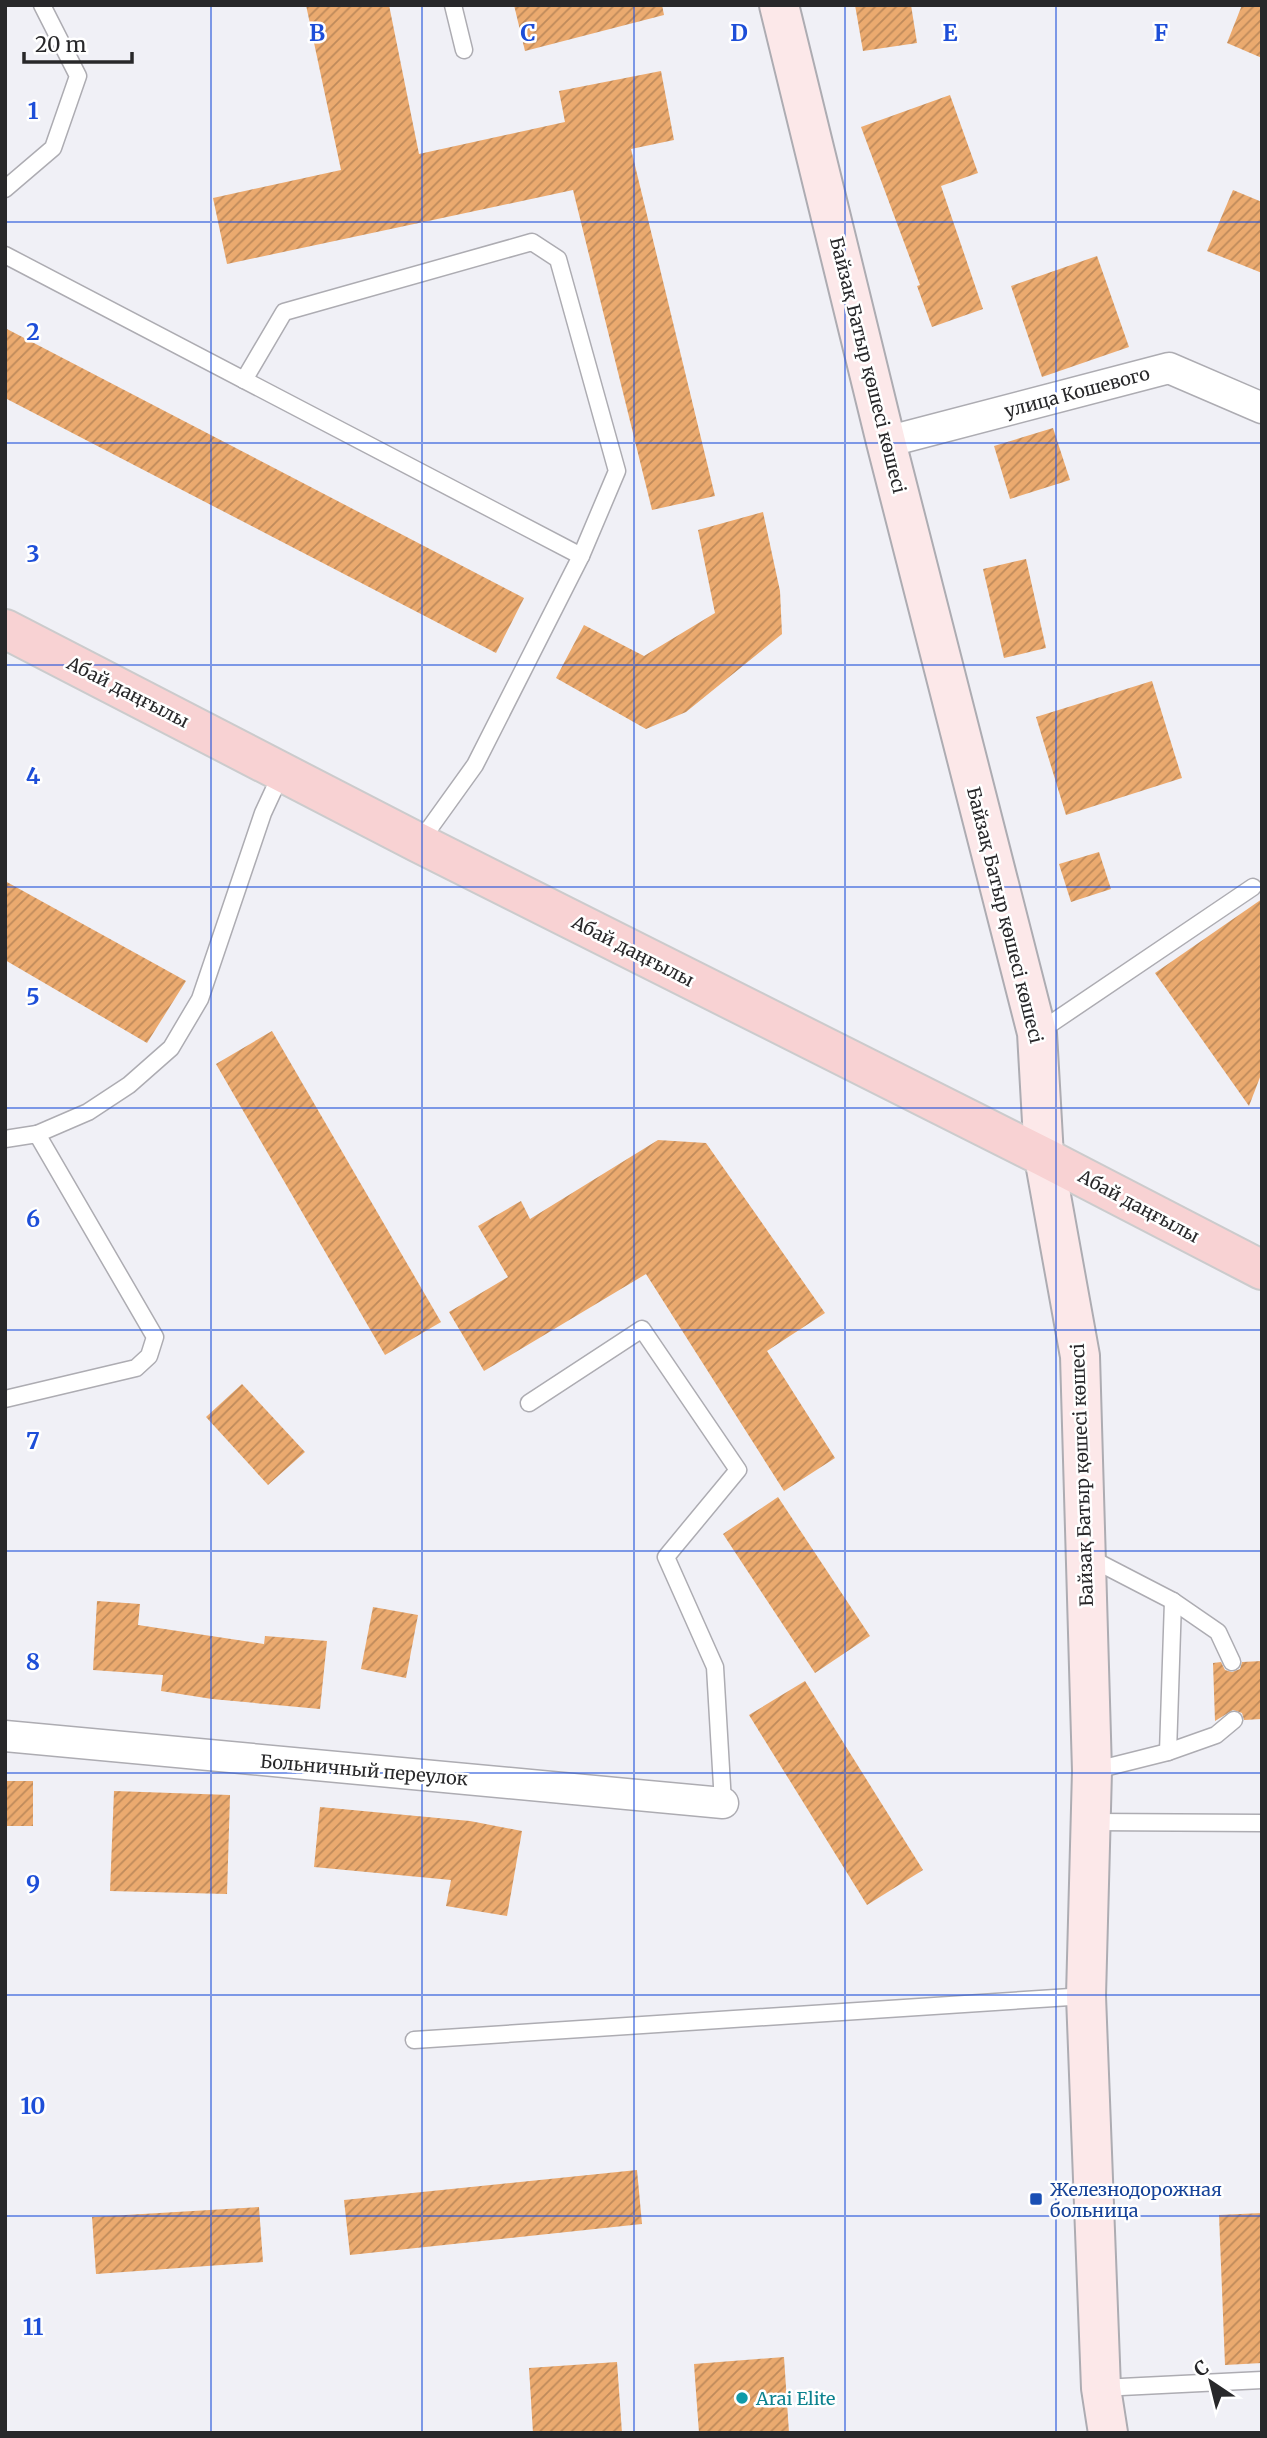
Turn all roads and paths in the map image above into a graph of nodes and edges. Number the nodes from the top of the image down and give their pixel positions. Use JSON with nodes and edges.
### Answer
{"nodes":[{"id":1,"x":42,"y":5,"type":"edge"},
{"id":2,"x":453,"y":5,"type":"edge"},
{"id":3,"x":779,"y":5,"type":"edge"},
{"id":4,"x":464,"y":50,"type":"dead end"},
{"id":5,"x":5,"y":189,"type":"edge"},
{"id":6,"x":5,"y":256,"type":"edge"},
{"id":7,"x":244,"y":380,"type":"junction"},
{"id":8,"x":1262,"y":408,"type":"edge"},
{"id":9,"x":886,"y":442,"type":"junction"},
{"id":10,"x":581,"y":556,"type":"junction"},
{"id":11,"x":5,"y":629,"type":"edge"},
{"id":12,"x":282,"y":772,"type":"junction"},
{"id":13,"x":418,"y":843,"type":"junction"},
{"id":14,"x":1253,"y":887,"type":"dead end"},
{"id":15,"x":1037,"y":1032,"type":"junction"},
{"id":16,"x":37,"y":1135,"type":"junction"},
{"id":17,"x":5,"y":1139,"type":"edge"},
{"id":18,"x":1044,"y":1157,"type":"junction"},
{"id":19,"x":1262,"y":1270,"type":"edge"},
{"id":20,"x":5,"y":1399,"type":"edge"},
{"id":21,"x":529,"y":1403,"type":"dead end"},
{"id":22,"x":1087,"y":1556,"type":"junction"},
{"id":23,"x":1173,"y":1601,"type":"junction"},
{"id":24,"x":1232,"y":1662,"type":"dead end"},
{"id":25,"x":1234,"y":1720,"type":"dead end"},
{"id":26,"x":5,"y":1736,"type":"edge"},
{"id":27,"x":1168,"y":1752,"type":"junction"},
{"id":28,"x":1092,"y":1770,"type":"junction"},
{"id":29,"x":723,"y":1803,"type":"joint"},
{"id":30,"x":1092,"y":1822,"type":"junction"},
{"id":31,"x":1262,"y":1823,"type":"edge"},
{"id":32,"x":1086,"y":1996,"type":"junction"},
{"id":33,"x":414,"y":2040,"type":"dead end"},
{"id":34,"x":1262,"y":2380,"type":"edge"},
{"id":35,"x":1101,"y":2388,"type":"junction"},
{"id":36,"x":1108,"y":2433,"type":"edge"}],
"edges":[{"from":1,"to":5,"type":"lane"},
{"from":2,"to":4,"type":"lane"},
{"from":3,"to":9,"type":"main road","name":"Байзақ Батыр қөшесі көшесі"},
{"from":6,"to":7,"type":"lane"},
{"from":7,"to":10,"type":"lane"},
{"from":7,"to":10,"type":"lane"},
{"from":8,"to":9,"type":"street","name":"улица Кошевого"},
{"from":9,"to":15,"type":"main road","name":"Байзақ Батыр қөшесі көшесі"},
{"from":10,"to":13,"type":"lane"},
{"from":11,"to":12,"type":"main road","name":"Абай даңғылы"},
{"from":12,"to":13,"type":"main road","name":"Абай даңғылы"},
{"from":12,"to":16,"type":"lane"},
{"from":13,"to":18,"type":"main road","name":"Абай даңғылы"},
{"from":14,"to":15,"type":"lane"},
{"from":15,"to":18,"type":"main road","name":"Байзақ Батыр қөшесі көшесі"},
{"from":16,"to":17,"type":"lane"},
{"from":16,"to":20,"type":"lane"},
{"from":18,"to":19,"type":"main road","name":"Абай даңғылы"},
{"from":18,"to":22,"type":"main road","name":"Байзақ Батыр қөшесі көшесі"},
{"from":21,"to":29,"type":"lane"},
{"from":22,"to":23,"type":"lane"},
{"from":22,"to":28,"type":"main road","name":"Байзақ Батыр қөшесі көшесі"},
{"from":23,"to":24,"type":"lane"},
{"from":23,"to":27,"type":"lane"},
{"from":25,"to":27,"type":"lane"},
{"from":26,"to":29,"type":"street","name":"Больничный переулок"},
{"from":27,"to":28,"type":"lane"},
{"from":28,"to":30,"type":"main road","name":"Байзақ Батыр қөшесі көшесі"},
{"from":30,"to":31,"type":"lane"},
{"from":30,"to":32,"type":"main road","name":"Байзақ Батыр қөшесі көшесі"},
{"from":32,"to":33,"type":"lane"},
{"from":32,"to":35,"type":"main road","name":"Байзақ Батыр қөшесі көшесі"},
{"from":34,"to":35,"type":"lane"},
{"from":35,"to":36,"type":"main road","name":"Байзақ Батыр қөшесі көшесі"}]}
